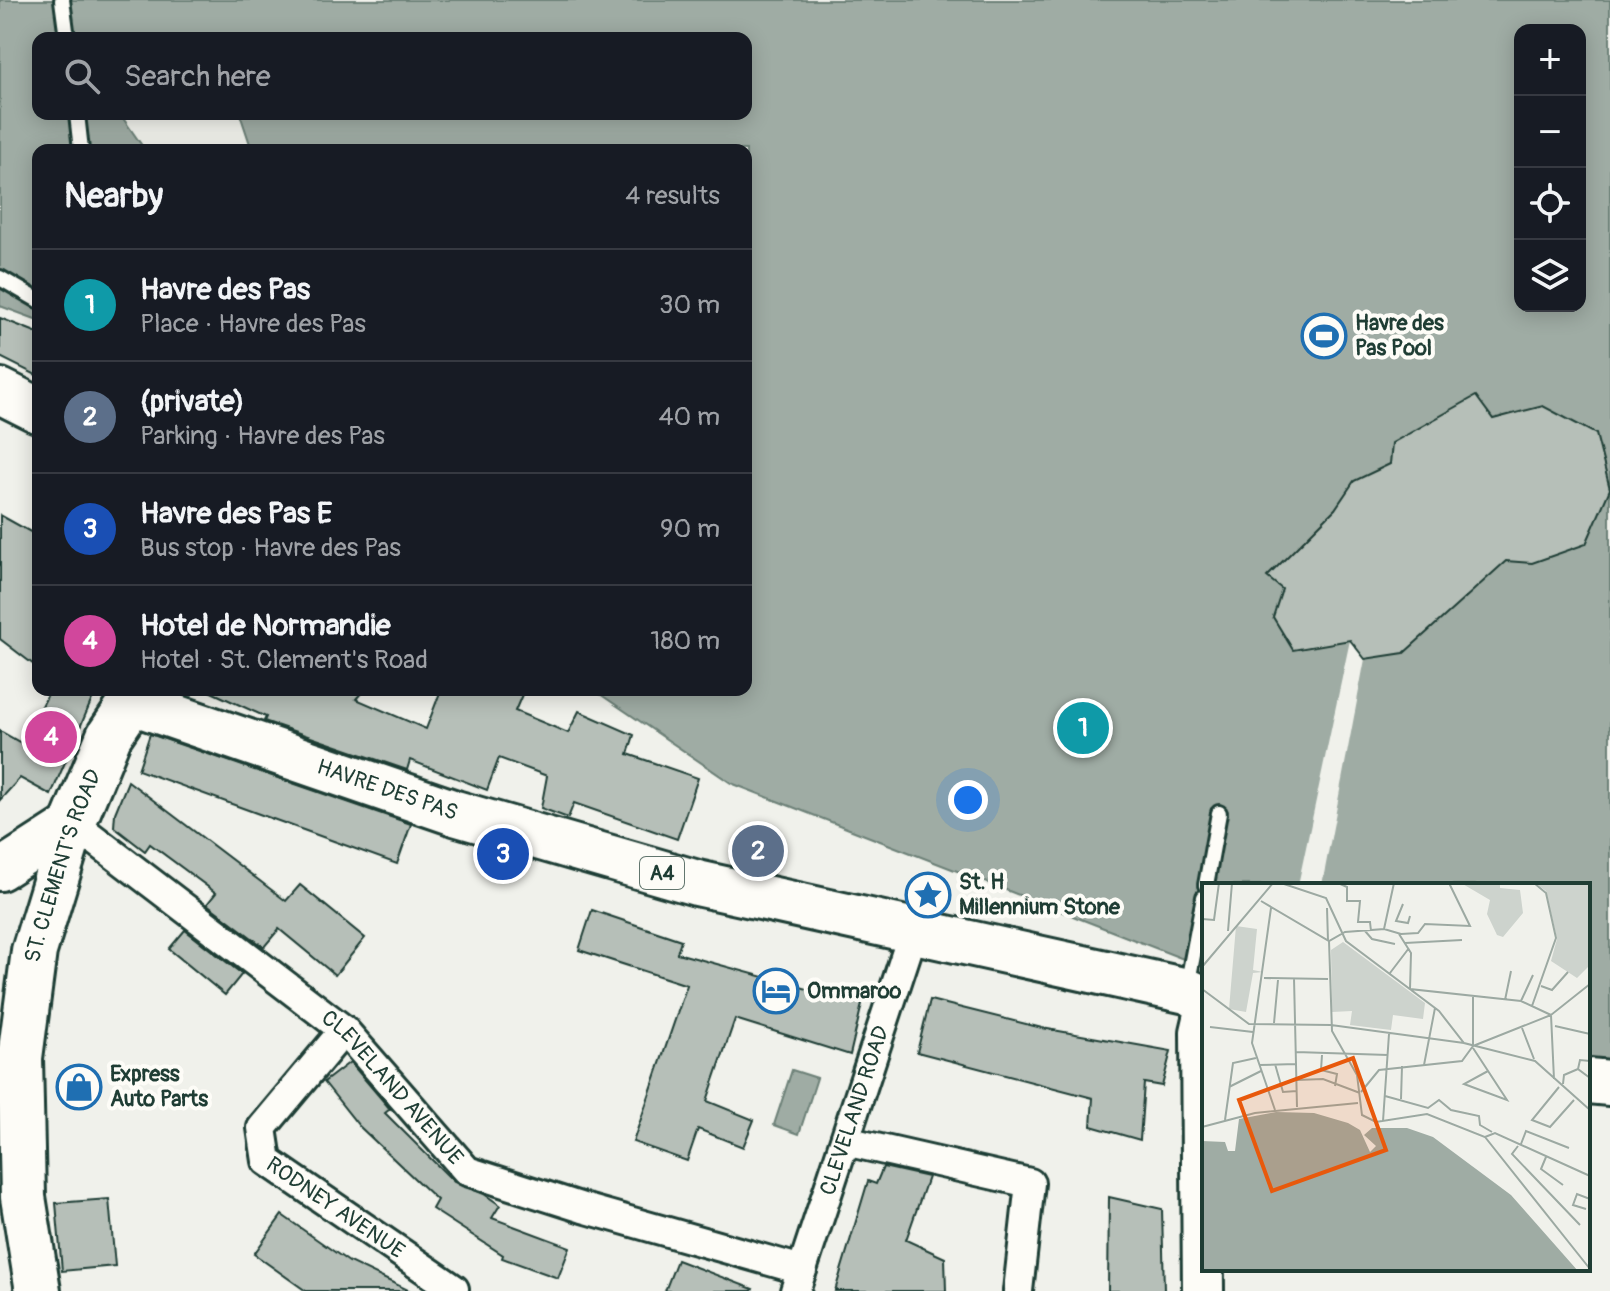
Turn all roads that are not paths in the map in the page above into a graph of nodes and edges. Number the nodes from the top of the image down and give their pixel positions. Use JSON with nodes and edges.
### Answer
{"nodes":[{"id":1,"x":62,"y":0,"type":"edge"},
{"id":2,"x":66,"y":32,"type":"edge"},
{"id":3,"x":78,"y":120,"type":"edge"},
{"id":4,"x":80,"y":144,"type":"edge"},
{"id":5,"x":0,"y":278,"type":"edge"},
{"id":6,"x":32,"y":297,"type":"edge"},
{"id":7,"x":0,"y":391,"type":"edge"},
{"id":8,"x":32,"y":407,"type":"edge"},
{"id":9,"x":133,"y":696,"type":"edge"},
{"id":10,"x":1219,"y":813,"type":"dead end"},
{"id":11,"x":73,"y":823,"type":"junction"},
{"id":12,"x":0,"y":870,"type":"edge"},
{"id":13,"x":1206,"y":883,"type":"edge"},
{"id":14,"x":914,"y":930,"type":"junction"},
{"id":15,"x":1202,"y":932,"type":"edge"},
{"id":16,"x":1198,"y":1003,"type":"edge"},
{"id":17,"x":344,"y":1030,"type":"junction"},
{"id":18,"x":1590,"y":1081,"type":"edge"},
{"id":19,"x":1610,"y":1083,"type":"edge"},
{"id":20,"x":845,"y":1141,"type":"junction"},
{"id":21,"x":1202,"y":1162,"type":"edge"},
{"id":22,"x":1203,"y":1271,"type":"edge"},
{"id":23,"x":799,"y":1281,"type":"edge"},
{"id":24,"x":38,"y":1291,"type":"edge"},
{"id":25,"x":453,"y":1291,"type":"edge"},
{"id":26,"x":1018,"y":1291,"type":"edge"},
{"id":27,"x":1203,"y":1291,"type":"edge"}],
"edges":[{"from":1,"to":2,"type":"lane"},
{"from":3,"to":4,"type":"lane"},
{"from":5,"to":6,"type":"lane"},
{"from":7,"to":8,"type":"main road"},
{"from":9,"to":11,"type":"main road","name":"ST. CLEMENT'S ROAD"},
{"from":9,"to":14,"type":"main road","name":"HAVRE DES PAS","number":"A4"},
{"from":10,"to":13,"type":"lane"},
{"from":11,"to":12,"type":"main road"},
{"from":11,"to":17,"type":"street","name":"CLEVELAND AVENUE"},
{"from":11,"to":24,"type":"main road","name":"ST. CLEMENT'S ROAD"},
{"from":14,"to":16,"type":"main road","name":"HAVRE DES PAS","number":"A4"},
{"from":14,"to":20,"type":"street","name":"CLEVELAND ROAD"},
{"from":15,"to":16,"type":"lane"},
{"from":16,"to":21,"type":"main road"},
{"from":17,"to":23,"type":"street","name":"CLEVELAND AVENUE"},
{"from":17,"to":25,"type":"street","name":"RODNEY AVENUE"},
{"from":18,"to":19,"type":"main road"},
{"from":20,"to":23,"type":"street","name":"CLEVELAND ROAD"},
{"from":20,"to":26,"type":"street"},
{"from":22,"to":27,"type":"main road"}]}
